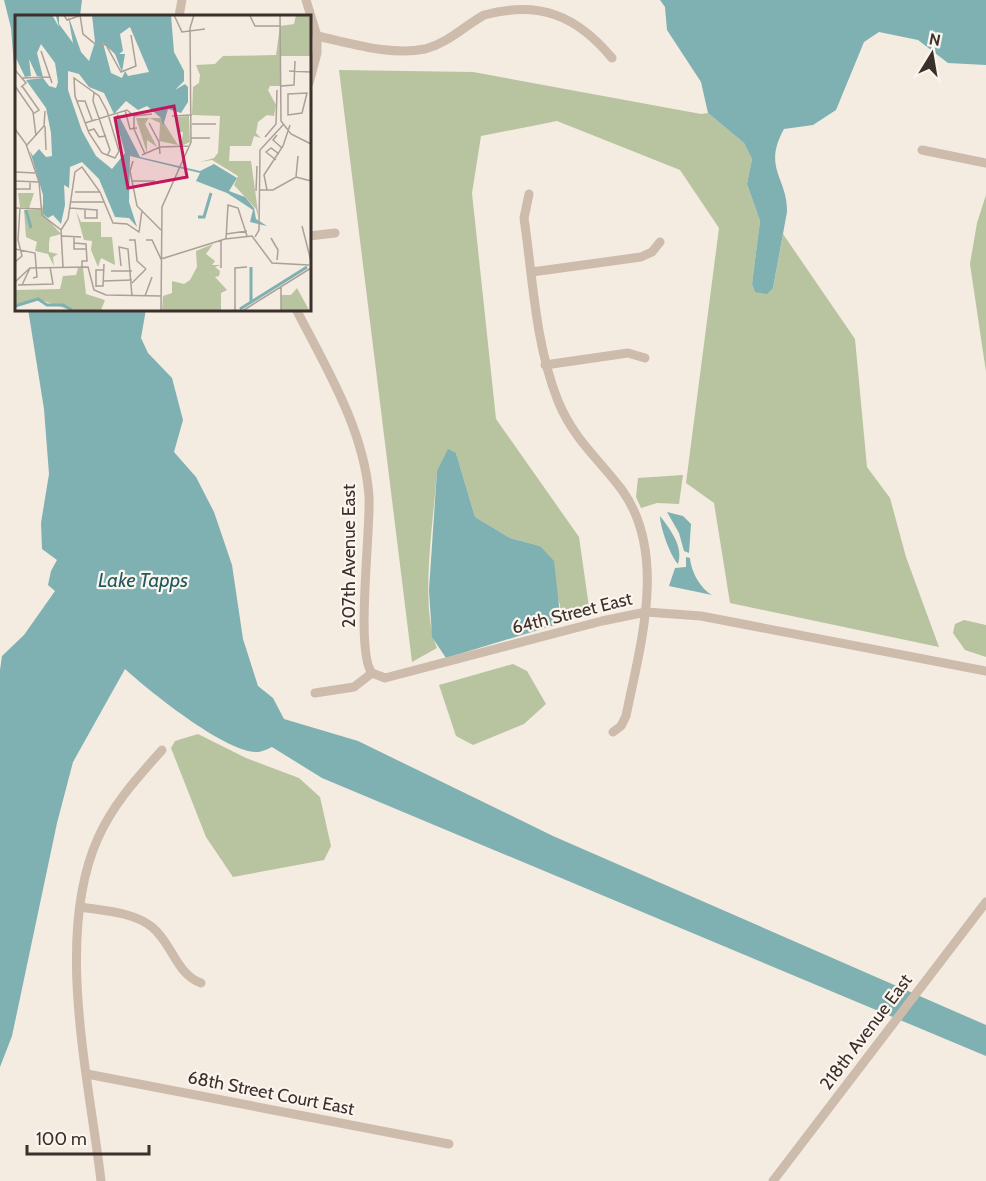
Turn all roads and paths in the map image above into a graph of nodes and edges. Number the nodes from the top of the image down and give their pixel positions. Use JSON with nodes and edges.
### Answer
{"nodes":[{"id":1,"x":182,"y":0,"type":"edge"},
{"id":2,"x":306,"y":0,"type":"edge"},
{"id":3,"x":179,"y":15,"type":"edge"},
{"id":4,"x":316,"y":36,"type":"junction"},
{"id":5,"x":612,"y":58,"type":"dead end"},
{"id":6,"x":310,"y":79,"type":"edge"},
{"id":7,"x":922,"y":150,"type":"dead end"},
{"id":8,"x":986,"y":163,"type":"edge"},
{"id":9,"x":529,"y":194,"type":"dead end"},
{"id":10,"x":335,"y":233,"type":"dead end"},
{"id":11,"x":310,"y":236,"type":"edge"},
{"id":12,"x":660,"y":242,"type":"dead end"},
{"id":13,"x":532,"y":272,"type":"junction"},
{"id":14,"x":296,"y":310,"type":"edge"},
{"id":15,"x":645,"y":358,"type":"dead end"},
{"id":16,"x":545,"y":365,"type":"junction"},
{"id":17,"x":646,"y":612,"type":"junction"},
{"id":18,"x":986,"y":671,"type":"edge"},
{"id":19,"x":372,"y":673,"type":"junction"},
{"id":20,"x":315,"y":693,"type":"dead end"},
{"id":21,"x":613,"y":732,"type":"dead end"},
{"id":22,"x":162,"y":750,"type":"dead end"},
{"id":23,"x":986,"y":902,"type":"edge"},
{"id":24,"x":81,"y":907,"type":"junction"},
{"id":25,"x":201,"y":983,"type":"dead end"},
{"id":26,"x":87,"y":1074,"type":"junction"},
{"id":27,"x":449,"y":1144,"type":"dead end"},
{"id":28,"x":101,"y":1181,"type":"edge"},
{"id":29,"x":773,"y":1181,"type":"edge"}],
"edges":[{"from":1,"to":3,"type":"street"},
{"from":2,"to":4,"type":"street"},
{"from":4,"to":5,"type":"street"},
{"from":4,"to":6,"type":"street"},
{"from":7,"to":8,"type":"street"},
{"from":9,"to":13,"type":"street"},
{"from":10,"to":11,"type":"street"},
{"from":12,"to":13,"type":"street"},
{"from":13,"to":16,"type":"street"},
{"from":14,"to":19,"type":"street","name":"207th Avenue East"},
{"from":15,"to":16,"type":"street"},
{"from":16,"to":17,"type":"street"},
{"from":17,"to":18,"type":"street","name":"64th Street East"},
{"from":17,"to":19,"type":"street","name":"64th Street East"},
{"from":17,"to":21,"type":"street"},
{"from":19,"to":20,"type":"street"},
{"from":22,"to":24,"type":"street"},
{"from":23,"to":29,"type":"street","name":"218th Avenue East"},
{"from":24,"to":25,"type":"street"},
{"from":24,"to":26,"type":"street"},
{"from":26,"to":27,"type":"street","name":"68th Street Court East"},
{"from":26,"to":28,"type":"street"}]}
